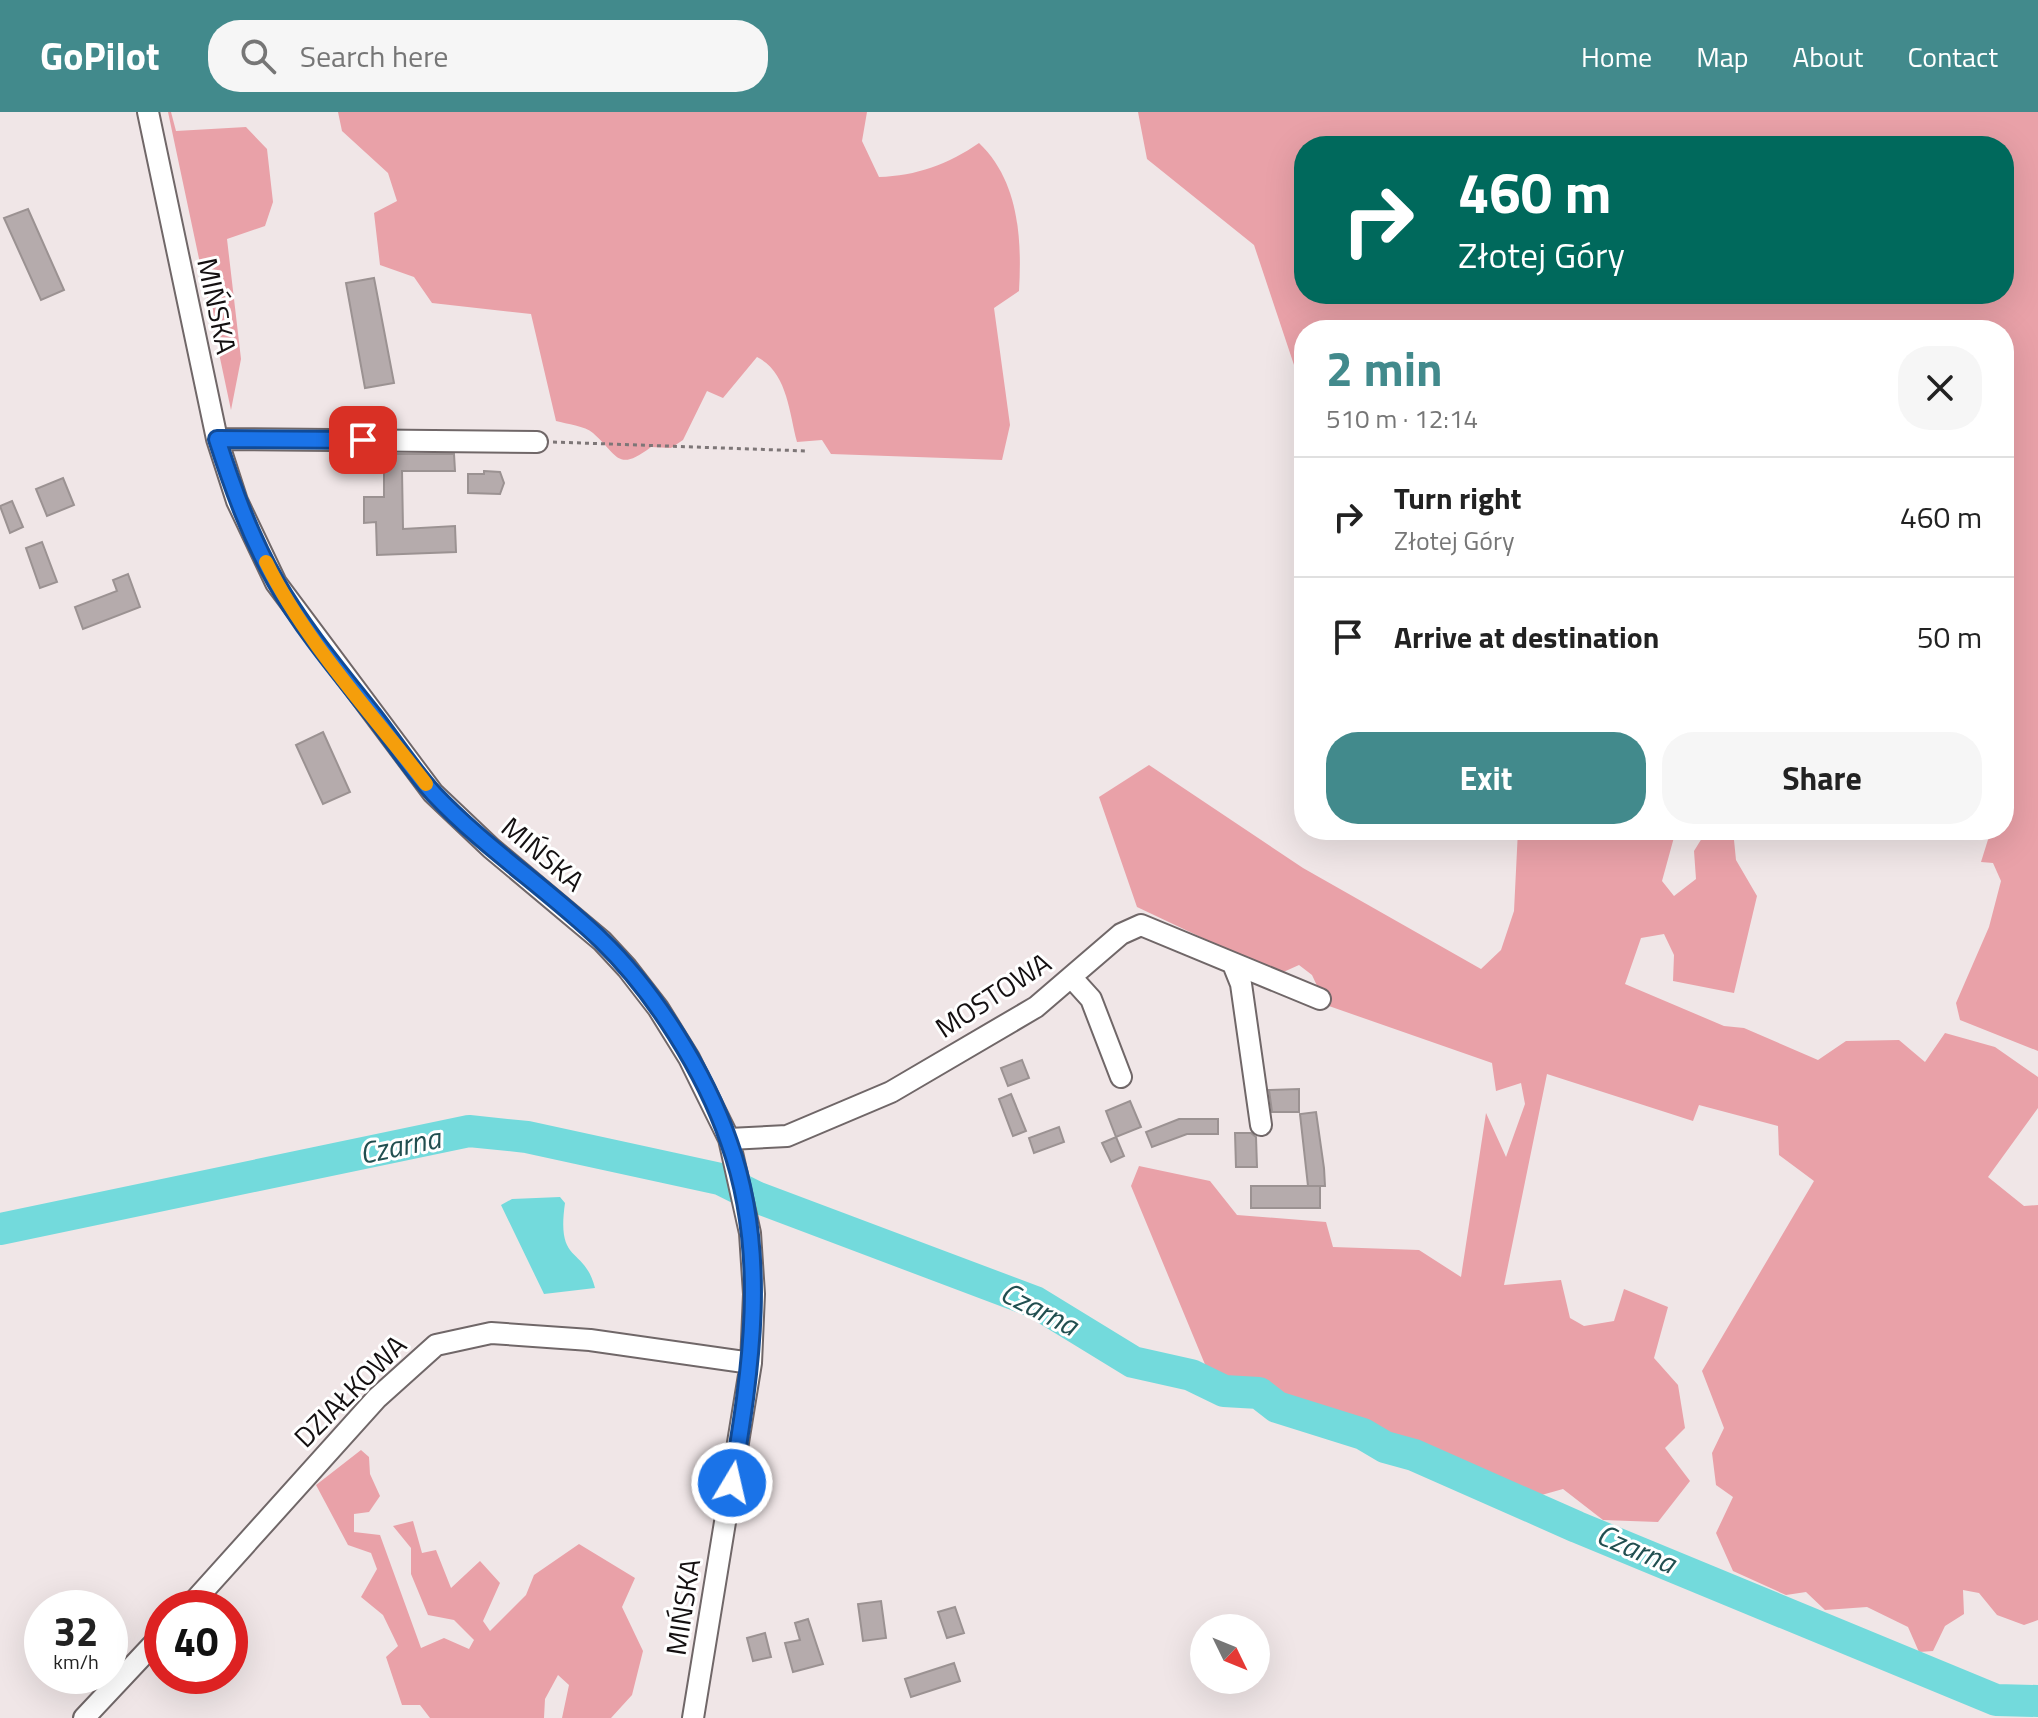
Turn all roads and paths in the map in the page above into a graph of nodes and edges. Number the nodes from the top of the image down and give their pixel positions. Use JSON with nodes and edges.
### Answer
{"nodes":[{"id":1,"x":148,"y":112,"type":"edge"},
{"id":2,"x":217,"y":439,"type":"junction"},
{"id":3,"x":537,"y":442,"type":"joint"},
{"id":4,"x":807,"y":451,"type":"dead end"},
{"id":5,"x":1233,"y":964,"type":"junction"},
{"id":6,"x":1072,"y":978,"type":"junction"},
{"id":7,"x":1320,"y":999,"type":"dead end"},
{"id":8,"x":1121,"y":1077,"type":"dead end"},
{"id":9,"x":1261,"y":1125,"type":"dead end"},
{"id":10,"x":729,"y":1139,"type":"junction"},
{"id":11,"x":751,"y":1363,"type":"junction"},
{"id":12,"x":204,"y":1590,"type":"edge"},
{"id":13,"x":144,"y":1654,"type":"edge"},
{"id":14,"x":84,"y":1718,"type":"edge"},
{"id":15,"x":693,"y":1718,"type":"edge"}],
"edges":[{"from":1,"to":2,"type":"street","name":"MIŃSKA"},
{"from":2,"to":3,"type":"street"},
{"from":2,"to":10,"type":"street","name":"MIŃSKA"},
{"from":3,"to":4,"type":"path"},
{"from":5,"to":6,"type":"street","name":"MOSTOWA"},
{"from":5,"to":7,"type":"street","name":"MOSTOWA"},
{"from":5,"to":9,"type":"street"},
{"from":6,"to":8,"type":"street"},
{"from":6,"to":10,"type":"street","name":"MOSTOWA"},
{"from":10,"to":11,"type":"street","name":"MIŃSKA"},
{"from":11,"to":12,"type":"street","name":"DZIAŁKOWA"},
{"from":11,"to":15,"type":"street","name":"MIŃSKA"},
{"from":13,"to":14,"type":"street"}]}
